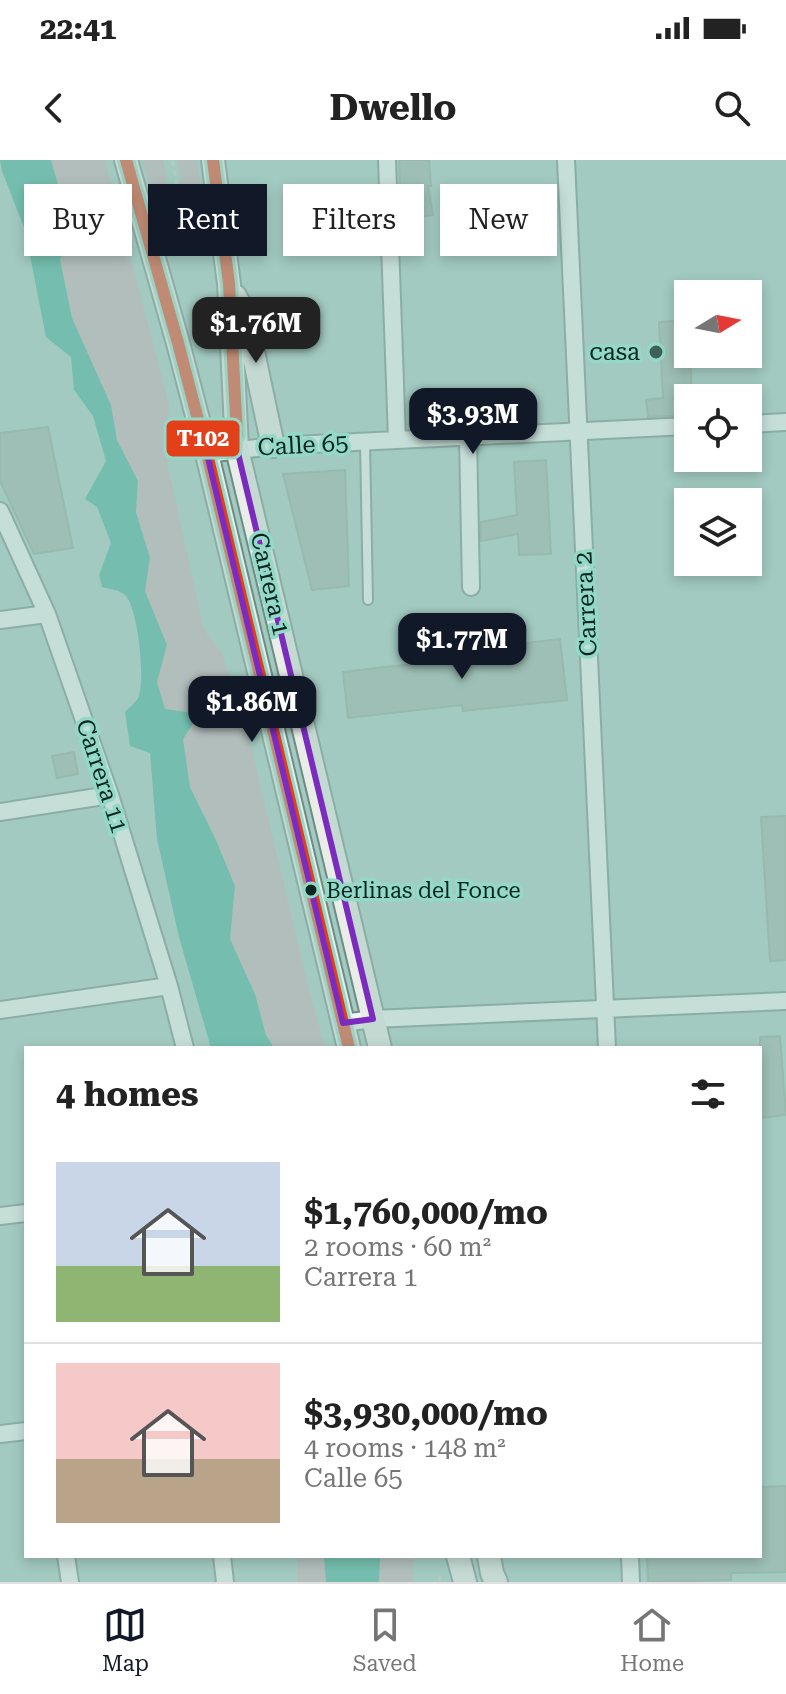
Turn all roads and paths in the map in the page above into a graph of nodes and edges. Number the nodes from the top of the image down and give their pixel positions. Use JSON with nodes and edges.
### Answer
{"nodes":[{"id":1,"x":126,"y":160,"type":"edge"},
{"id":2,"x":172,"y":160,"type":"edge"},
{"id":3,"x":213,"y":160,"type":"edge"},
{"id":4,"x":387,"y":160,"type":"edge"},
{"id":5,"x":566,"y":160,"type":"edge"},
{"id":6,"x":177,"y":184,"type":"edge"},
{"id":7,"x":229,"y":284,"type":"junction"},
{"id":8,"x":786,"y":422,"type":"edge"},
{"id":9,"x":762,"y":423,"type":"edge"},
{"id":10,"x":674,"y":427,"type":"edge"},
{"id":11,"x":578,"y":431,"type":"junction"},
{"id":12,"x":468,"y":436,"type":"junction"},
{"id":13,"x":397,"y":439,"type":"junction"},
{"id":14,"x":365,"y":441,"type":"junction"},
{"id":15,"x":273,"y":446,"type":"junction"},
{"id":16,"x":237,"y":449,"type":"junction"},
{"id":17,"x":207,"y":454,"type":"junction"},
{"id":18,"x":0,"y":511,"type":"edge"},
{"id":19,"x":471,"y":587,"type":"dead end"},
{"id":20,"x":368,"y":600,"type":"dead end"},
{"id":21,"x":47,"y":614,"type":"junction"},
{"id":22,"x":0,"y":620,"type":"edge"},
{"id":23,"x":110,"y":795,"type":"junction"},
{"id":24,"x":0,"y":812,"type":"edge"},
{"id":25,"x":169,"y":986,"type":"junction"},
{"id":26,"x":786,"y":1001,"type":"edge"},
{"id":27,"x":0,"y":1010,"type":"edge"},
{"id":28,"x":605,"y":1010,"type":"junction"},
{"id":29,"x":373,"y":1019,"type":"junction"},
{"id":30,"x":343,"y":1023,"type":"junction"},
{"id":31,"x":184,"y":1046,"type":"edge"},
{"id":32,"x":349,"y":1046,"type":"edge"},
{"id":33,"x":380,"y":1046,"type":"edge"},
{"id":34,"x":607,"y":1046,"type":"edge"},
{"id":35,"x":24,"y":1213,"type":"edge"},
{"id":36,"x":0,"y":1216,"type":"edge"},
{"id":37,"x":24,"y":1431,"type":"edge"},
{"id":38,"x":0,"y":1434,"type":"edge"},
{"id":39,"x":66,"y":1558,"type":"edge"},
{"id":40,"x":222,"y":1558,"type":"edge"},
{"id":41,"x":489,"y":1558,"type":"edge"},
{"id":42,"x":630,"y":1558,"type":"edge"},
{"id":43,"x":70,"y":1582,"type":"edge"},
{"id":44,"x":225,"y":1582,"type":"edge"},
{"id":45,"x":496,"y":1582,"type":"edge"},
{"id":46,"x":631,"y":1582,"type":"edge"}],
"edges":[{"from":1,"to":17,"type":"main road","name":"Carrera 1"},
{"from":2,"to":6,"type":"path"},
{"from":3,"to":7,"type":"main road","name":"Carrera 1"},
{"from":4,"to":13,"type":"street"},
{"from":5,"to":11,"type":"street","name":"Carrera 2"},
{"from":7,"to":15,"type":"main road"},
{"from":7,"to":16,"type":"main road","name":"Carrera 1"},
{"from":8,"to":9,"type":"street"},
{"from":10,"to":11,"type":"street","name":"Calle 65"},
{"from":11,"to":12,"type":"street","name":"Calle 65"},
{"from":11,"to":28,"type":"street","name":"Carrera 2"},
{"from":12,"to":13,"type":"street","name":"Calle 65"},
{"from":12,"to":19,"type":"street"},
{"from":13,"to":14,"type":"street","name":"Calle 65"},
{"from":14,"to":15,"type":"street","name":"Calle 65"},
{"from":14,"to":20,"type":"lane"},
{"from":15,"to":16,"type":"street","name":"Calle 65"},
{"from":16,"to":17,"type":"street","name":"Calle 65"},
{"from":16,"to":29,"type":"main road","name":"Carrera 1"},
{"from":17,"to":30,"type":"main road","name":"Carrera 1"},
{"from":18,"to":21,"type":"street","name":"Carrera 11"},
{"from":21,"to":22,"type":"street"},
{"from":21,"to":23,"type":"street","name":"Carrera 11"},
{"from":23,"to":24,"type":"street"},
{"from":23,"to":25,"type":"street","name":"Carrera 11"},
{"from":25,"to":27,"type":"street"},
{"from":25,"to":31,"type":"street","name":"Carrera 11"},
{"from":26,"to":28,"type":"street"},
{"from":28,"to":29,"type":"street"},
{"from":28,"to":34,"type":"street","name":"Carrera 2"},
{"from":29,"to":30,"type":"street"},
{"from":29,"to":33,"type":"main road","name":"Carrera 1"},
{"from":30,"to":32,"type":"main road","name":"Carrera 1"},
{"from":35,"to":36,"type":"street"},
{"from":37,"to":38,"type":"street"},
{"from":39,"to":43,"type":"street"},
{"from":40,"to":44,"type":"street"},
{"from":41,"to":45,"type":"main road"},
{"from":42,"to":46,"type":"street"}]}
